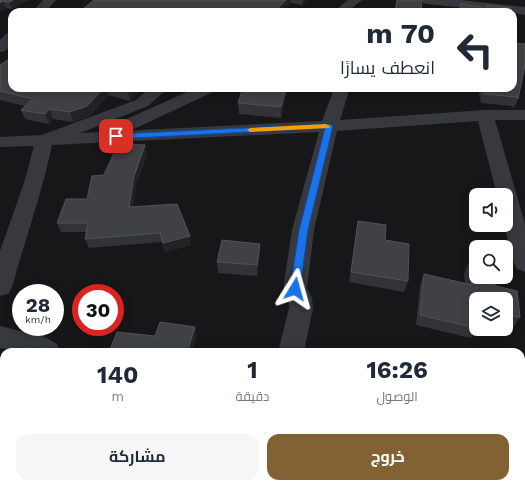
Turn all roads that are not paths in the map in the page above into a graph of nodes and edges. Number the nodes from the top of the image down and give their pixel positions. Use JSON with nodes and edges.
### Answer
{"nodes":[{"id":1,"x":50,"y":0,"type":"edge"},
{"id":2,"x":427,"y":0,"type":"edge"},
{"id":3,"x":42,"y":8,"type":"edge"},
{"id":4,"x":498,"y":8,"type":"edge"},
{"id":5,"x":8,"y":40,"type":"edge"},
{"id":6,"x":0,"y":48,"type":"edge"},
{"id":7,"x":155,"y":92,"type":"edge"},
{"id":8,"x":199,"y":92,"type":"edge"},
{"id":9,"x":340,"y":92,"type":"edge"},
{"id":10,"x":486,"y":115,"type":"junction"},
{"id":11,"x":525,"y":115,"type":"edge"},
{"id":12,"x":330,"y":126,"type":"junction"},
{"id":13,"x":101,"y":137,"type":"junction"},
{"id":14,"x":44,"y":140,"type":"junction"},
{"id":15,"x":0,"y":142,"type":"edge"},
{"id":16,"x":525,"y":263,"type":"edge"},
{"id":17,"x":0,"y":287,"type":"edge"},
{"id":18,"x":0,"y":337,"type":"edge"},
{"id":19,"x":41,"y":348,"type":"edge"},
{"id":20,"x":292,"y":348,"type":"edge"}],
"edges":[{"from":1,"to":3,"type":"street"},
{"from":2,"to":4,"type":"street"},
{"from":5,"to":6,"type":"street"},
{"from":7,"to":14,"type":"street"},
{"from":8,"to":13,"type":"street"},
{"from":9,"to":12,"type":"street"},
{"from":10,"to":11,"type":"street"},
{"from":10,"to":12,"type":"street"},
{"from":10,"to":16,"type":"street"},
{"from":12,"to":13,"type":"street"},
{"from":12,"to":20,"type":"street"},
{"from":13,"to":14,"type":"street"},
{"from":14,"to":15,"type":"street"},
{"from":14,"to":17,"type":"street"},
{"from":18,"to":19,"type":"street"}]}
